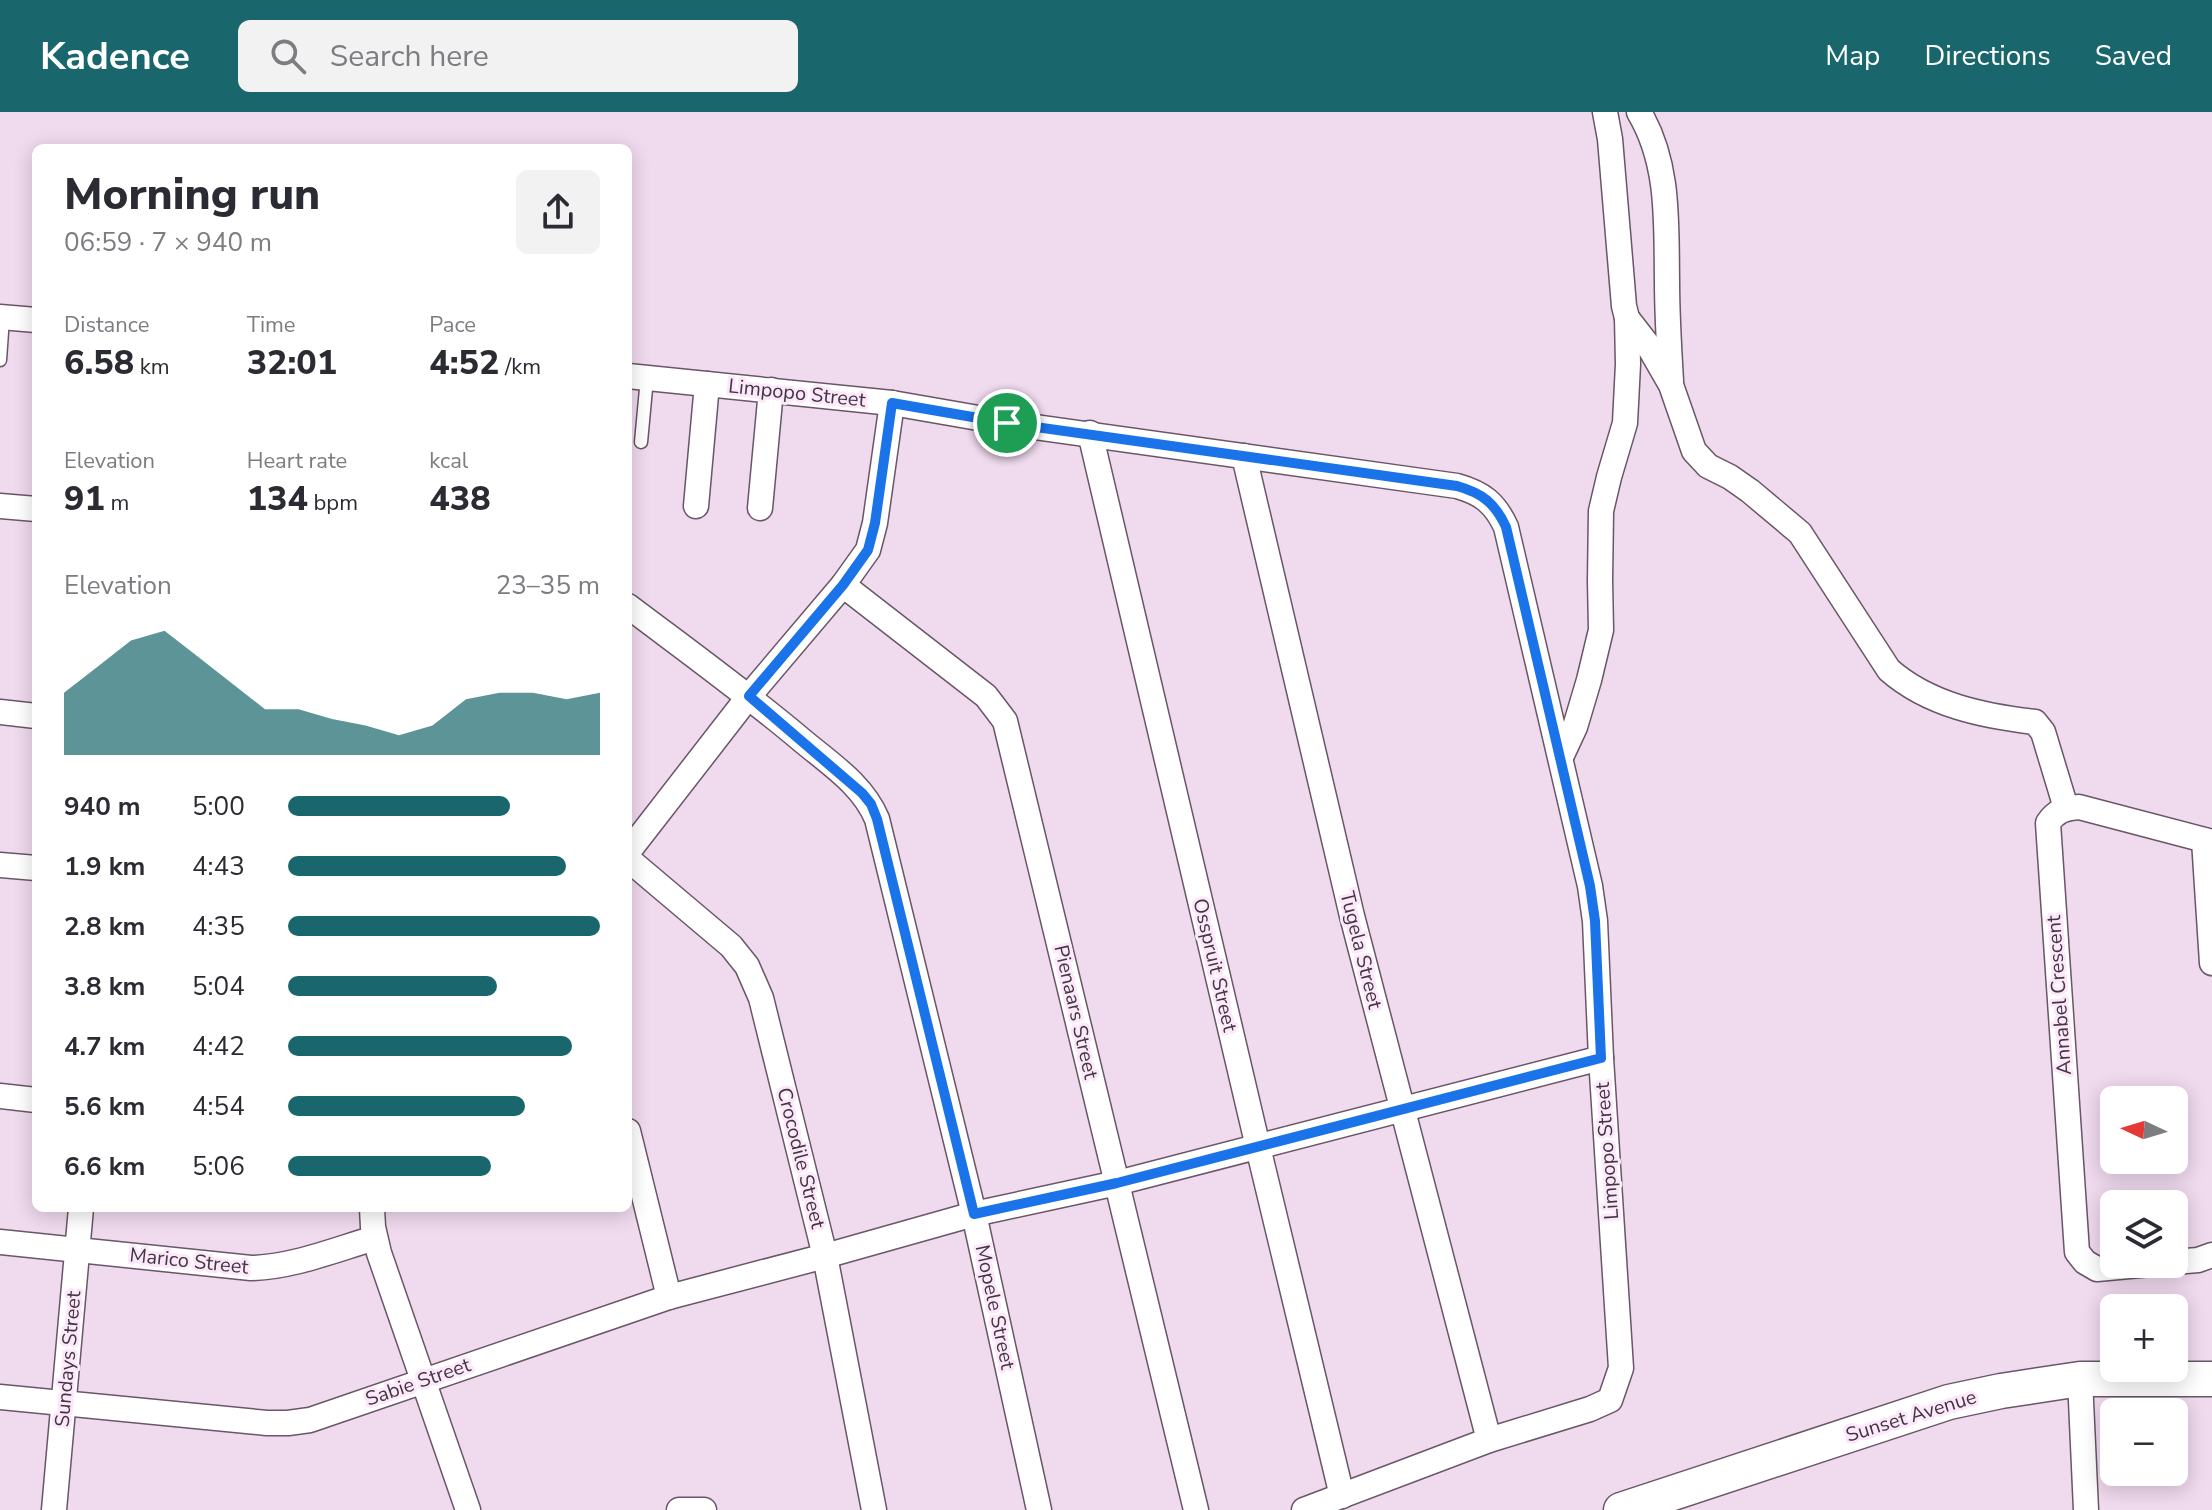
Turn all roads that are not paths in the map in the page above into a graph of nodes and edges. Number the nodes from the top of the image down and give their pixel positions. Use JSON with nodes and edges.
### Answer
{"nodes":[{"id":1,"x":1605,"y":112,"type":"edge"},
{"id":2,"x":1617,"y":112,"type":"edge"},
{"id":3,"x":1639,"y":112,"type":"edge"},
{"id":4,"x":1652,"y":139,"type":"junction"},
{"id":5,"x":2,"y":318,"type":"edge"},
{"id":6,"x":1627,"y":318,"type":"junction"},
{"id":7,"x":32,"y":320,"type":"edge"},
{"id":8,"x":0,"y":360,"type":"edge"},
{"id":9,"x":638,"y":377,"type":"edge"},
{"id":10,"x":707,"y":384,"type":"junction"},
{"id":11,"x":1671,"y":385,"type":"junction"},
{"id":12,"x":771,"y":390,"type":"junction"},
{"id":13,"x":892,"y":403,"type":"junction"},
{"id":14,"x":1090,"y":433,"type":"junction"},
{"id":15,"x":641,"y":442,"type":"dead end"},
{"id":16,"x":1244,"y":456,"type":"junction"},
{"id":17,"x":0,"y":506,"type":"edge"},
{"id":18,"x":696,"y":506,"type":"dead end"},
{"id":19,"x":760,"y":508,"type":"dead end"},
{"id":20,"x":32,"y":509,"type":"edge"},
{"id":21,"x":843,"y":585,"type":"junction"},
{"id":22,"x":632,"y":609,"type":"edge"},
{"id":23,"x":749,"y":696,"type":"junction"},
{"id":24,"x":0,"y":712,"type":"edge"},
{"id":25,"x":32,"y":716,"type":"edge"},
{"id":26,"x":1561,"y":757,"type":"junction"},
{"id":27,"x":2066,"y":808,"type":"junction"},
{"id":28,"x":2208,"y":841,"type":"edge"},
{"id":29,"x":632,"y":847,"type":"edge"},
{"id":30,"x":632,"y":862,"type":"edge"},
{"id":31,"x":0,"y":865,"type":"edge"},
{"id":32,"x":32,"y":868,"type":"edge"},
{"id":33,"x":2212,"y":963,"type":"edge"},
{"id":34,"x":1601,"y":1058,"type":"junction"},
{"id":35,"x":0,"y":1096,"type":"edge"},
{"id":36,"x":32,"y":1100,"type":"edge"},
{"id":37,"x":1403,"y":1109,"type":"junction"},
{"id":38,"x":632,"y":1147,"type":"edge"},
{"id":39,"x":1258,"y":1147,"type":"junction"},
{"id":40,"x":1117,"y":1183,"type":"junction"},
{"id":41,"x":81,"y":1212,"type":"edge"},
{"id":42,"x":372,"y":1212,"type":"edge"},
{"id":43,"x":974,"y":1214,"type":"junction"},
{"id":44,"x":375,"y":1238,"type":"junction"},
{"id":45,"x":0,"y":1242,"type":"edge"},
{"id":46,"x":77,"y":1249,"type":"junction"},
{"id":47,"x":2212,"y":1255,"type":"edge"},
{"id":48,"x":825,"y":1256,"type":"junction"},
{"id":49,"x":2188,"y":1261,"type":"edge"},
{"id":50,"x":2100,"y":1269,"type":"edge"},
{"id":51,"x":669,"y":1297,"type":"junction"},
{"id":52,"x":2080,"y":1379,"type":"junction"},
{"id":53,"x":2212,"y":1379,"type":"edge"},
{"id":54,"x":423,"y":1380,"type":"junction"},
{"id":55,"x":0,"y":1397,"type":"edge"},
{"id":56,"x":64,"y":1403,"type":"junction"},
{"id":57,"x":1489,"y":1440,"type":"junction"},
{"id":58,"x":1342,"y":1496,"type":"junction"},
{"id":59,"x":54,"y":1510,"type":"edge"},
{"id":60,"x":468,"y":1510,"type":"edge"},
{"id":61,"x":679,"y":1510,"type":"edge"},
{"id":62,"x":704,"y":1510,"type":"edge"},
{"id":63,"x":874,"y":1510,"type":"edge"},
{"id":64,"x":1039,"y":1510,"type":"edge"},
{"id":65,"x":1196,"y":1510,"type":"edge"},
{"id":66,"x":1304,"y":1510,"type":"edge"},
{"id":67,"x":1621,"y":1510,"type":"edge"},
{"id":68,"x":2086,"y":1510,"type":"edge"}],
"edges":[{"from":1,"to":6,"type":"street"},
{"from":2,"to":4,"type":"street"},
{"from":3,"to":4,"type":"street"},
{"from":4,"to":11,"type":"street"},
{"from":5,"to":7,"type":"street"},
{"from":5,"to":8,"type":"lane"},
{"from":6,"to":11,"type":"street"},
{"from":6,"to":26,"type":"street"},
{"from":9,"to":10,"type":"street","name":"Limpopo Street"},
{"from":9,"to":15,"type":"lane"},
{"from":10,"to":12,"type":"street","name":"Limpopo Street"},
{"from":10,"to":18,"type":"street"},
{"from":11,"to":27,"type":"street"},
{"from":12,"to":13,"type":"street","name":"Limpopo Street"},
{"from":12,"to":19,"type":"street"},
{"from":13,"to":14,"type":"street","name":"Limpopo Street"},
{"from":13,"to":21,"type":"street"},
{"from":14,"to":16,"type":"street","name":"Limpopo Street"},
{"from":14,"to":39,"type":"street","name":"Osspruit Street"},
{"from":16,"to":26,"type":"street","name":"Limpopo Street"},
{"from":16,"to":37,"type":"street","name":"Tugela Street"},
{"from":17,"to":20,"type":"street"},
{"from":21,"to":23,"type":"street"},
{"from":21,"to":40,"type":"street","name":"Pienaars Street"},
{"from":22,"to":23,"type":"street","name":"Mopele Street"},
{"from":23,"to":29,"type":"street"},
{"from":23,"to":43,"type":"street","name":"Mopele Street"},
{"from":24,"to":25,"type":"street"},
{"from":26,"to":34,"type":"street","name":"Limpopo Street"},
{"from":27,"to":28,"type":"street"},
{"from":27,"to":50,"type":"street","name":"Annabel Crescent"},
{"from":28,"to":33,"type":"street"},
{"from":30,"to":48,"type":"street","name":"Crocodile Street"},
{"from":31,"to":32,"type":"street"},
{"from":34,"to":37,"type":"street","name":"Sabie Street"},
{"from":34,"to":57,"type":"street","name":"Limpopo Street"},
{"from":35,"to":36,"type":"street"},
{"from":37,"to":39,"type":"street","name":"Sabie Street"},
{"from":37,"to":57,"type":"street","name":"Tugela Street"},
{"from":38,"to":51,"type":"street"},
{"from":39,"to":40,"type":"street","name":"Sabie Street"},
{"from":39,"to":58,"type":"street","name":"Osspruit Street"},
{"from":40,"to":43,"type":"street","name":"Sabie Street"},
{"from":40,"to":65,"type":"street","name":"Pienaars Street"},
{"from":41,"to":46,"type":"street","name":"Sundays Street"},
{"from":42,"to":44,"type":"street"},
{"from":43,"to":48,"type":"street","name":"Sabie Street"},
{"from":43,"to":64,"type":"street","name":"Mopele Street"},
{"from":44,"to":46,"type":"street","name":"Marico Street"},
{"from":44,"to":54,"type":"street"},
{"from":45,"to":46,"type":"street","name":"Marico Street"},
{"from":46,"to":56,"type":"street","name":"Sundays Street"},
{"from":47,"to":49,"type":"street"},
{"from":48,"to":51,"type":"street","name":"Sabie Street"},
{"from":48,"to":63,"type":"street","name":"Crocodile Street"},
{"from":51,"to":54,"type":"street","name":"Sabie Street"},
{"from":52,"to":53,"type":"street","name":"Sunset Avenue"},
{"from":52,"to":67,"type":"street","name":"Sunset Avenue"},
{"from":52,"to":68,"type":"street"},
{"from":54,"to":56,"type":"street","name":"Sabie Street"},
{"from":54,"to":60,"type":"street"},
{"from":55,"to":56,"type":"street","name":"Sabie Street"},
{"from":56,"to":59,"type":"street","name":"Sundays Street"},
{"from":57,"to":58,"type":"street","name":"Limpopo Street"},
{"from":58,"to":66,"type":"street","name":"Limpopo Street"},
{"from":61,"to":62,"type":"street"}]}
